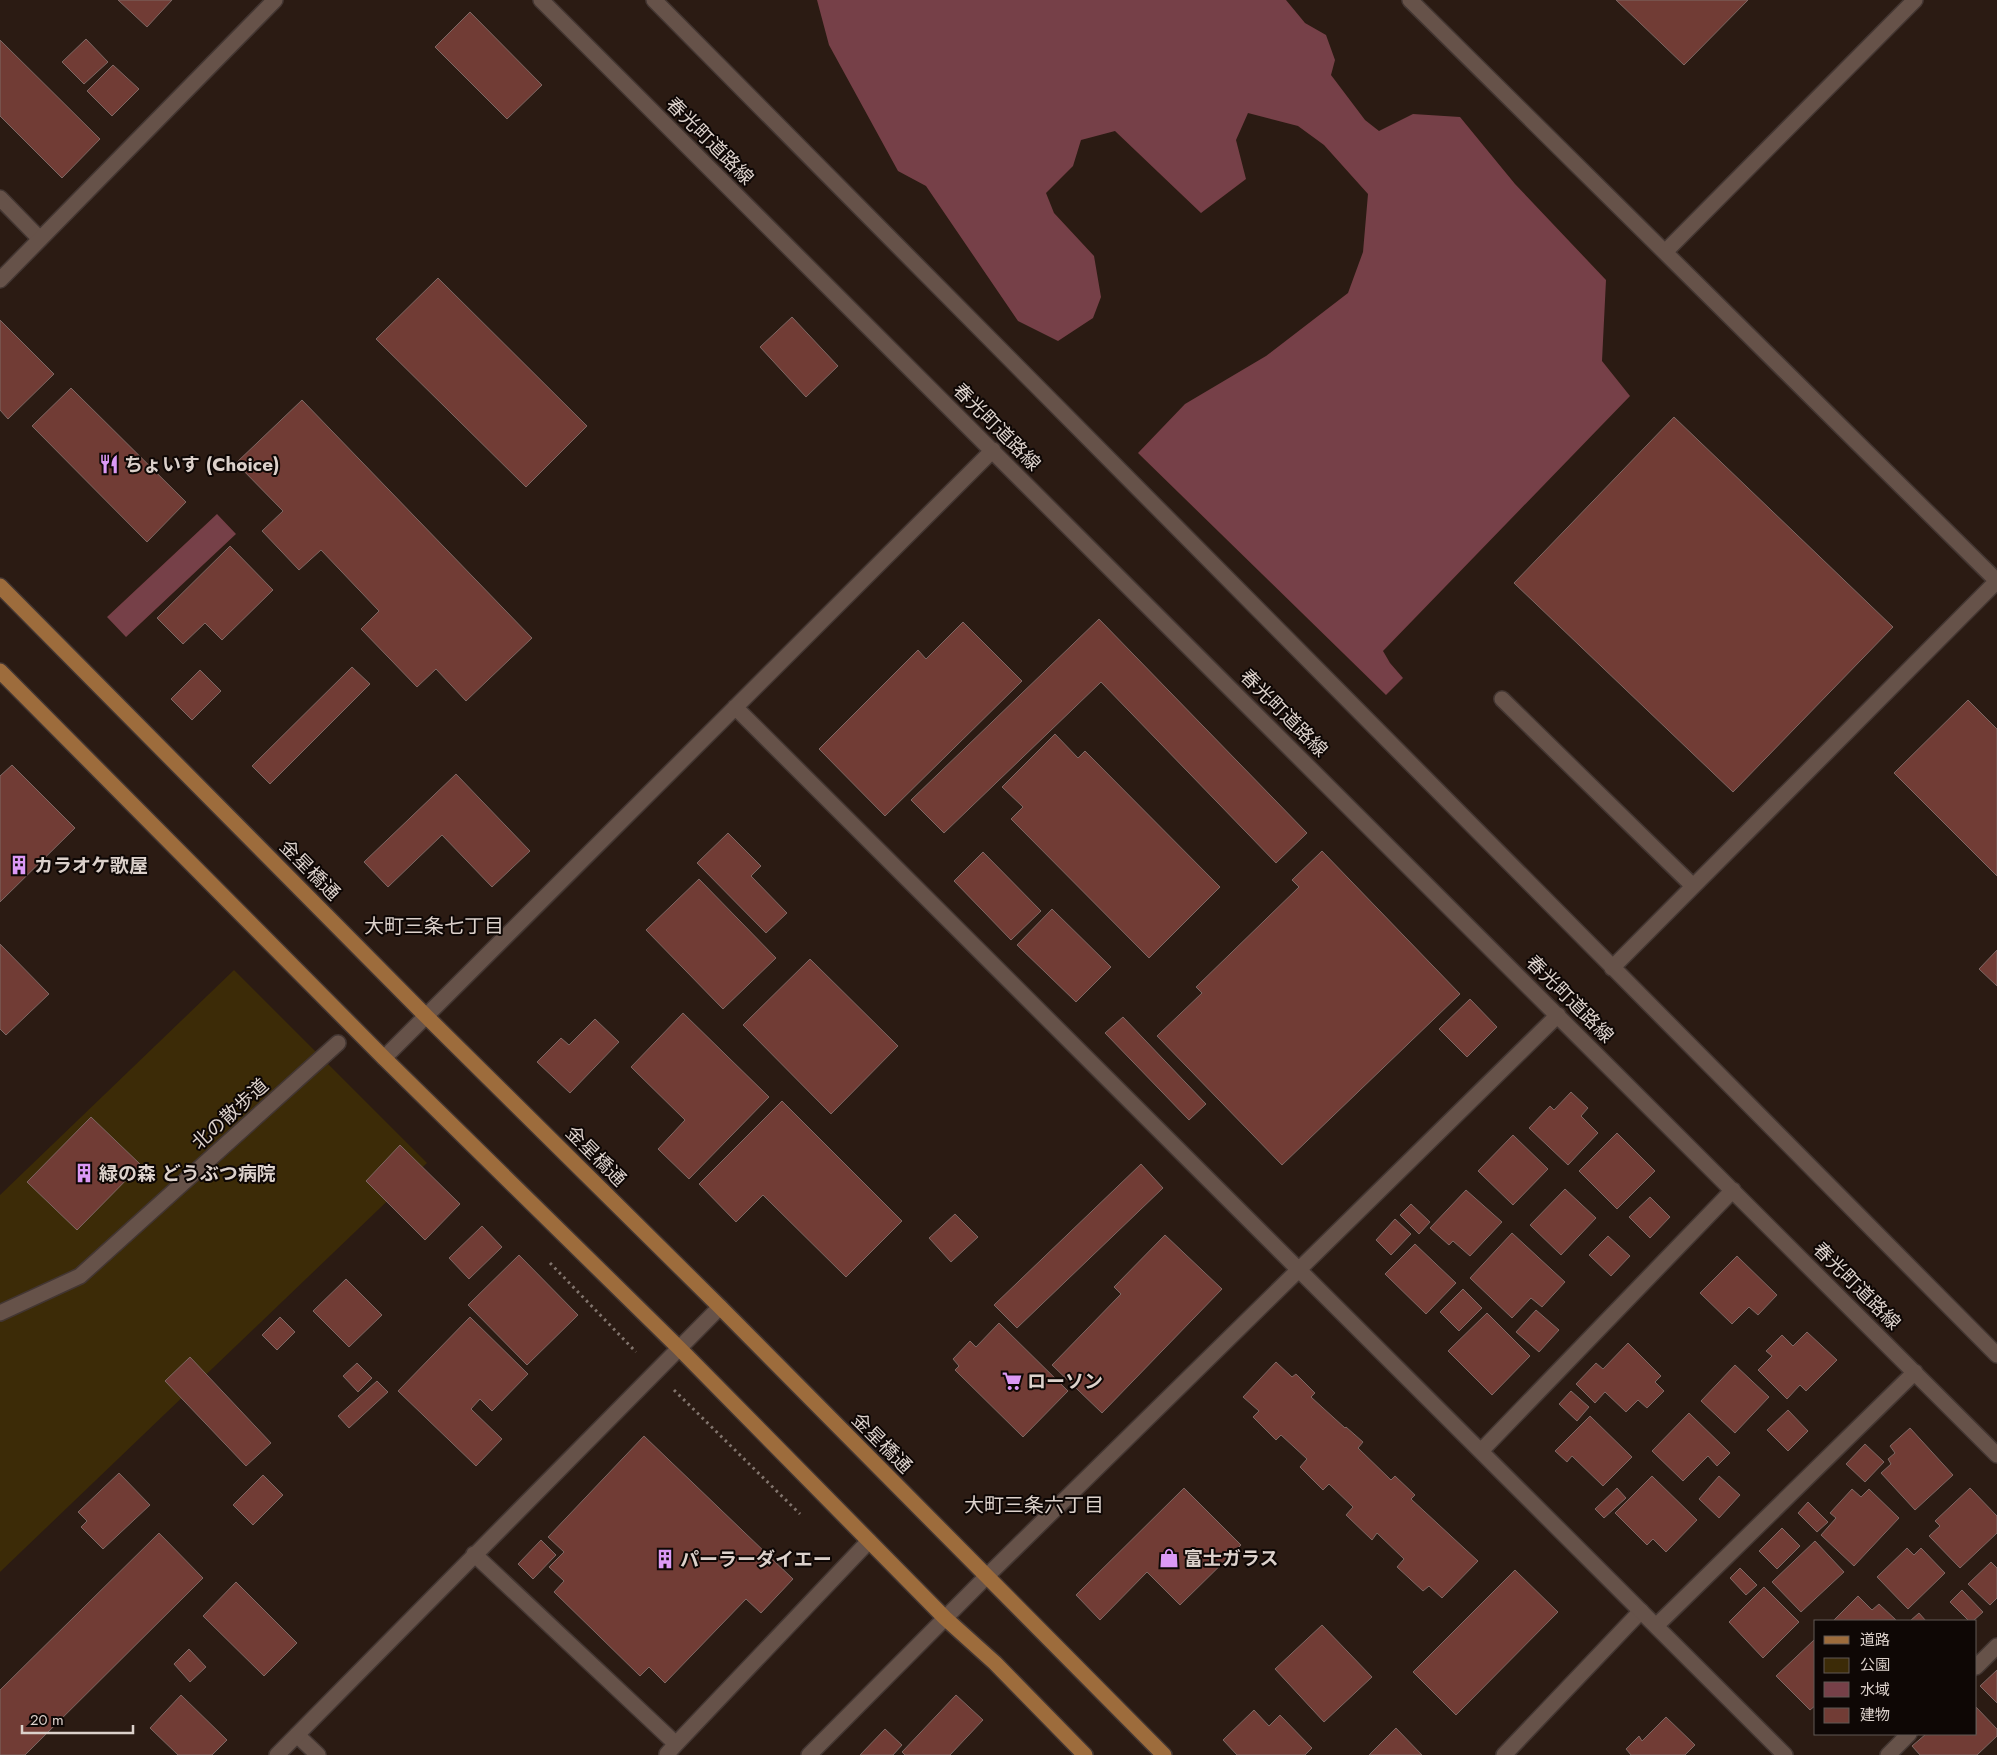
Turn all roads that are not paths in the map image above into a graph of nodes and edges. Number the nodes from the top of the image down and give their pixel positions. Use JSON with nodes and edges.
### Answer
{"nodes":[{"id":1,"x":275,"y":0,"type":"edge"},
{"id":2,"x":541,"y":0,"type":"edge"},
{"id":3,"x":654,"y":0,"type":"edge"},
{"id":4,"x":1410,"y":0,"type":"edge"},
{"id":5,"x":1915,"y":0,"type":"edge"},
{"id":6,"x":0,"y":198,"type":"edge"},
{"id":7,"x":40,"y":239,"type":"junction"},
{"id":8,"x":1665,"y":252,"type":"junction"},
{"id":9,"x":0,"y":280,"type":"edge"},
{"id":10,"x":993,"y":450,"type":"junction"},
{"id":11,"x":1997,"y":581,"type":"edge"},
{"id":12,"x":0,"y":586,"type":"edge"},
{"id":13,"x":0,"y":671,"type":"edge"},
{"id":14,"x":1502,"y":699,"type":"dead end"},
{"id":15,"x":734,"y":707,"type":"junction"},
{"id":16,"x":1693,"y":886,"type":"junction"},
{"id":17,"x":1612,"y":968,"type":"junction"},
{"id":18,"x":1558,"y":1015,"type":"junction"},
{"id":19,"x":426,"y":1016,"type":"junction"},
{"id":20,"x":338,"y":1043,"type":"dead end"},
{"id":21,"x":384,"y":1058,"type":"junction"},
{"id":22,"x":1733,"y":1190,"type":"junction"},
{"id":23,"x":1298,"y":1268,"type":"junction"},
{"id":24,"x":720,"y":1307,"type":"junction"},
{"id":25,"x":0,"y":1313,"type":"edge"},
{"id":26,"x":679,"y":1348,"type":"junction"},
{"id":27,"x":1997,"y":1355,"type":"edge"},
{"id":28,"x":1914,"y":1372,"type":"junction"},
{"id":29,"x":1481,"y":1451,"type":"junction"},
{"id":30,"x":1997,"y":1455,"type":"edge"},
{"id":31,"x":869,"y":1541,"type":"junction"},
{"id":32,"x":474,"y":1554,"type":"junction"},
{"id":33,"x":986,"y":1577,"type":"junction"},
{"id":34,"x":1640,"y":1611,"type":"junction"},
{"id":35,"x":945,"y":1618,"type":"junction"},
{"id":36,"x":1656,"y":1626,"type":"junction"},
{"id":37,"x":1997,"y":1646,"type":"edge"},
{"id":38,"x":1977,"y":1666,"type":"edge"},
{"id":39,"x":297,"y":1734,"type":"junction"},
{"id":40,"x":1908,"y":1735,"type":"edge"},
{"id":41,"x":673,"y":1749,"type":"edge"},
{"id":42,"x":277,"y":1755,"type":"edge"},
{"id":43,"x":318,"y":1755,"type":"edge"},
{"id":44,"x":809,"y":1755,"type":"edge"},
{"id":45,"x":1085,"y":1755,"type":"edge"},
{"id":46,"x":1164,"y":1755,"type":"edge"},
{"id":47,"x":1504,"y":1755,"type":"edge"},
{"id":48,"x":1785,"y":1755,"type":"edge"},
{"id":49,"x":1888,"y":1755,"type":"edge"}],
"edges":[{"from":1,"to":7,"type":"street"},
{"from":2,"to":10,"type":"street","name":"春光町道路線"},
{"from":3,"to":17,"type":"street"},
{"from":4,"to":8,"type":"street"},
{"from":5,"to":8,"type":"street"},
{"from":6,"to":7,"type":"street"},
{"from":7,"to":9,"type":"street"},
{"from":8,"to":11,"type":"street"},
{"from":10,"to":15,"type":"street"},
{"from":10,"to":18,"type":"street","name":"春光町道路線"},
{"from":11,"to":16,"type":"street"},
{"from":12,"to":19,"type":"main road","name":"金星橋通"},
{"from":13,"to":21,"type":"main road"},
{"from":14,"to":16,"type":"street"},
{"from":15,"to":19,"type":"street"},
{"from":15,"to":23,"type":"street"},
{"from":16,"to":17,"type":"street"},
{"from":17,"to":27,"type":"street"},
{"from":18,"to":22,"type":"street","name":"春光町道路線"},
{"from":18,"to":23,"type":"street"},
{"from":19,"to":21,"type":"street"},
{"from":19,"to":24,"type":"main road","name":"金星橋通"},
{"from":20,"to":25,"type":"street","name":"北の散歩道"},
{"from":21,"to":26,"type":"main road"},
{"from":22,"to":28,"type":"street","name":"春光町道路線"},
{"from":22,"to":29,"type":"street"},
{"from":23,"to":29,"type":"street"},
{"from":23,"to":33,"type":"street"},
{"from":24,"to":26,"type":"street"},
{"from":24,"to":33,"type":"main road","name":"金星橋通"},
{"from":26,"to":31,"type":"main road"},
{"from":26,"to":32,"type":"street"},
{"from":28,"to":30,"type":"street","name":"春光町道路線"},
{"from":28,"to":36,"type":"street"},
{"from":29,"to":34,"type":"street"},
{"from":31,"to":35,"type":"main road"},
{"from":31,"to":41,"type":"street"},
{"from":32,"to":39,"type":"street"},
{"from":32,"to":41,"type":"street"},
{"from":33,"to":35,"type":"street"},
{"from":33,"to":46,"type":"main road","name":"金星橋通"},
{"from":34,"to":36,"type":"street"},
{"from":34,"to":47,"type":"street"},
{"from":35,"to":44,"type":"street"},
{"from":35,"to":45,"type":"main road"},
{"from":36,"to":48,"type":"street"},
{"from":37,"to":38,"type":"street"},
{"from":39,"to":42,"type":"street"},
{"from":39,"to":43,"type":"street"},
{"from":40,"to":49,"type":"street"}]}
